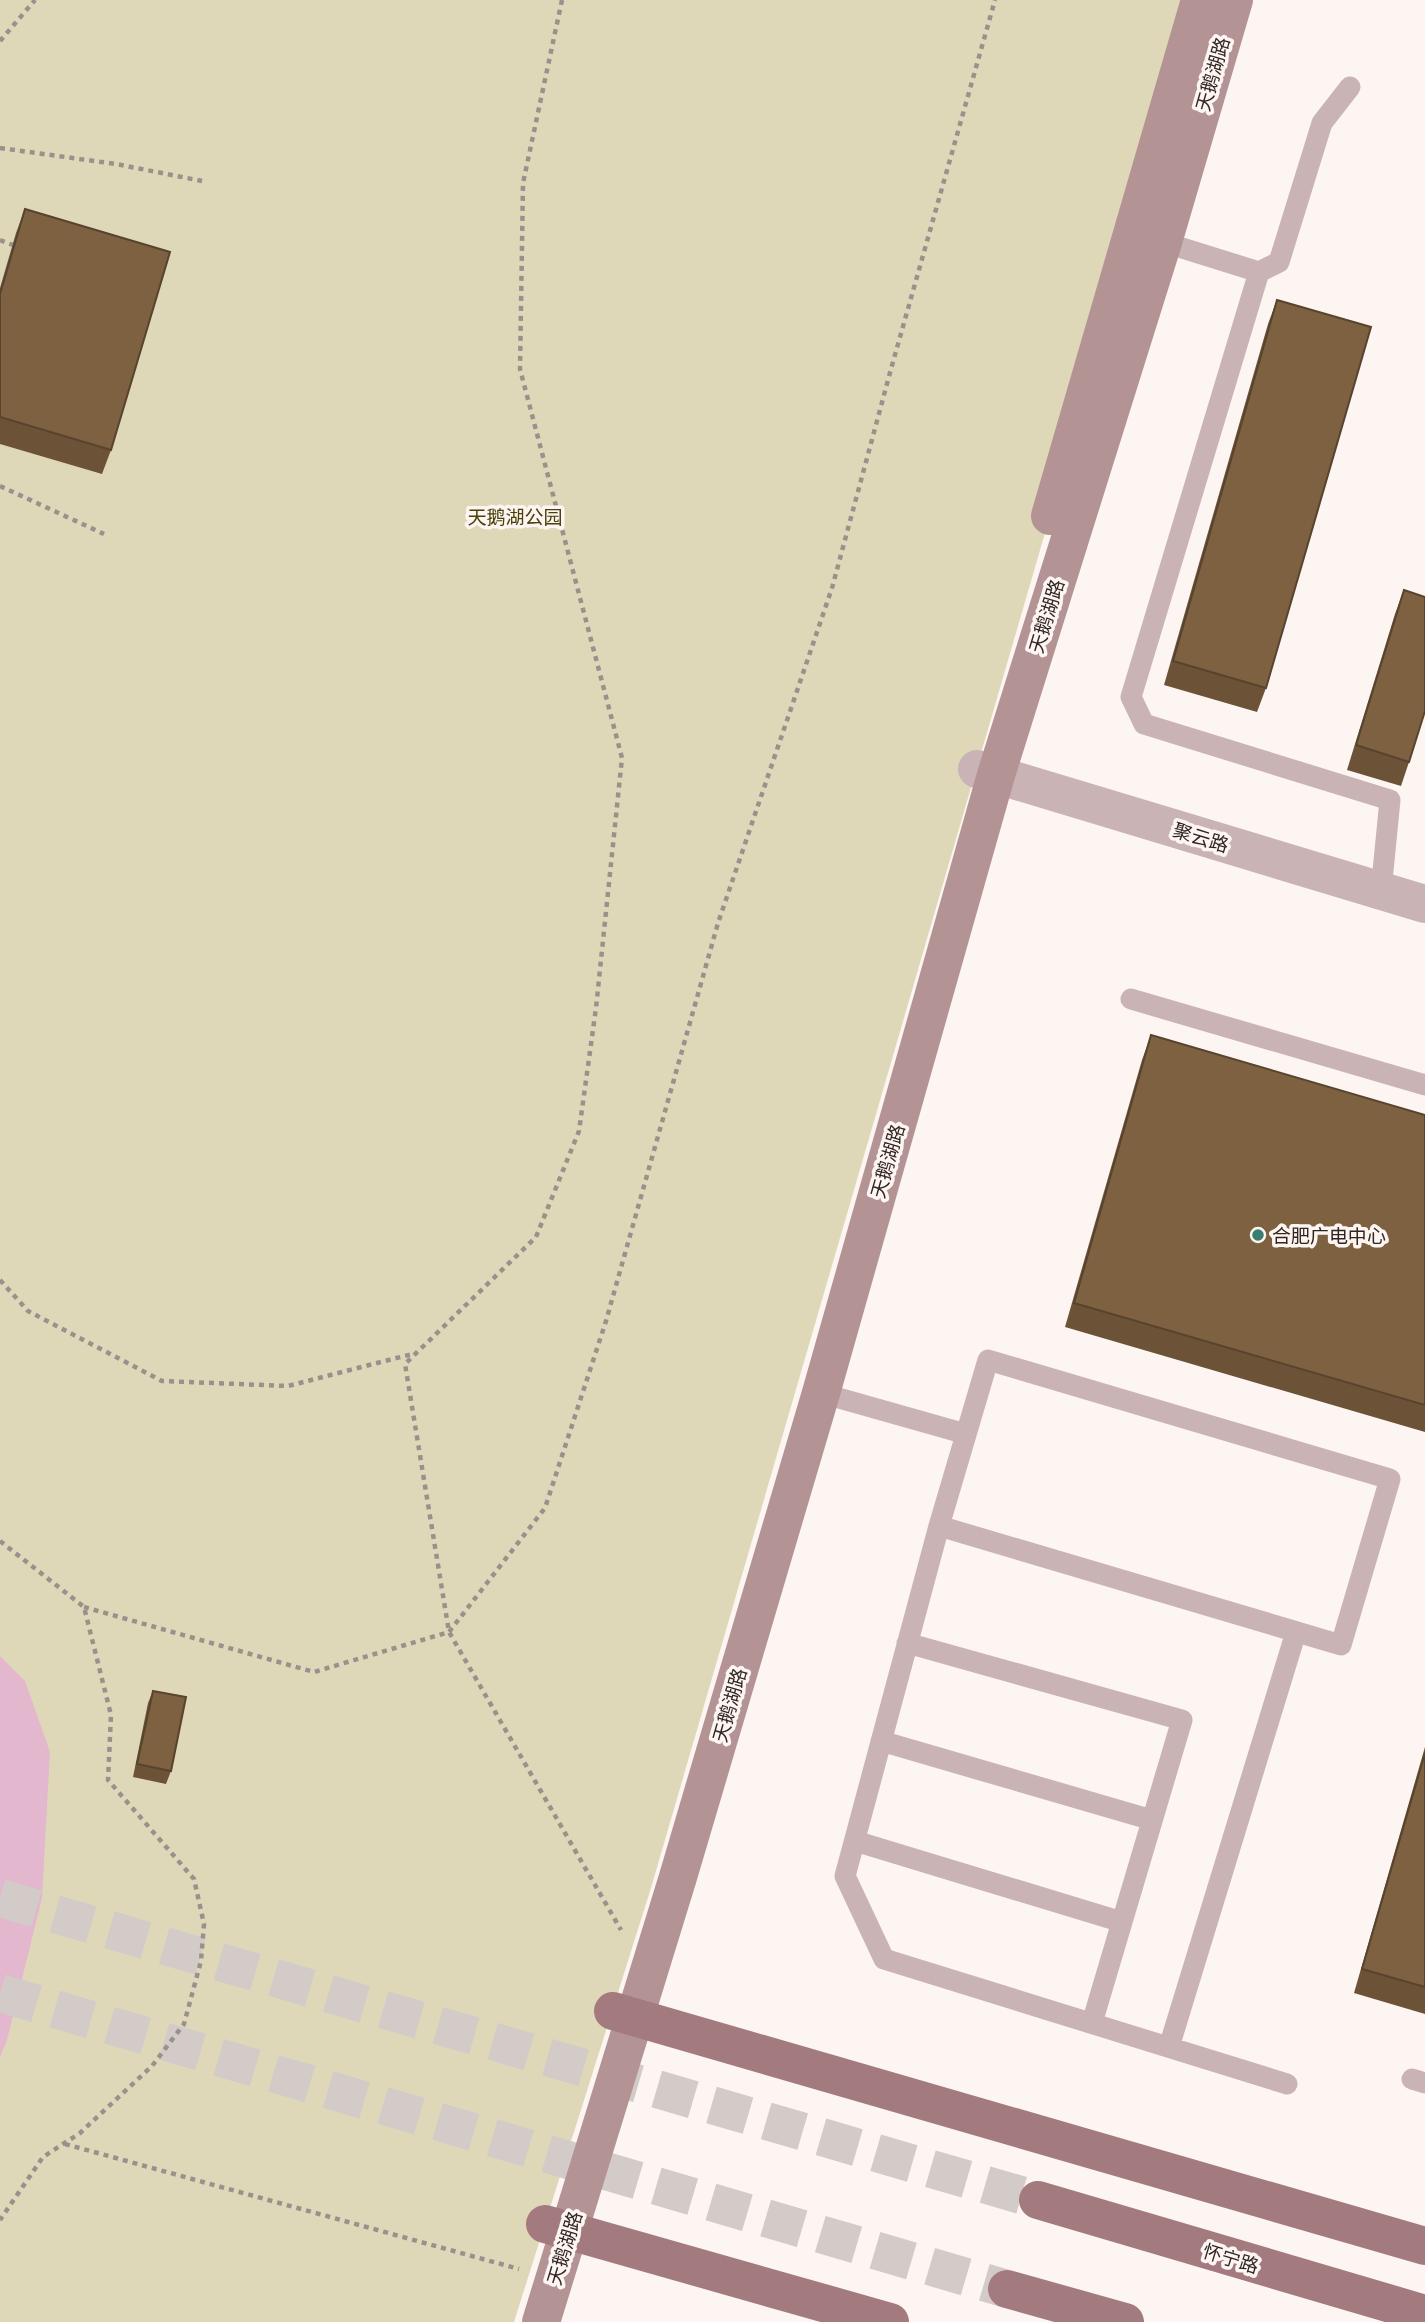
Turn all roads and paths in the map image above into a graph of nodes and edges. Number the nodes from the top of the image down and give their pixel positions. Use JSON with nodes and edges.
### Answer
{"nodes":[{"id":1,"x":35,"y":0,"type":"edge"},
{"id":2,"x":562,"y":0,"type":"edge"},
{"id":3,"x":995,"y":0,"type":"edge"},
{"id":4,"x":1200,"y":0,"type":"edge"},
{"id":5,"x":1234,"y":0,"type":"edge"},
{"id":6,"x":0,"y":41,"type":"edge"},
{"id":7,"x":1350,"y":87,"type":"dead end"},
{"id":8,"x":0,"y":148,"type":"edge"},
{"id":9,"x":202,"y":181,"type":"dead end"},
{"id":10,"x":0,"y":240,"type":"edge"},
{"id":11,"x":1163,"y":242,"type":"junction"},
{"id":12,"x":13,"y":245,"type":"edge"},
{"id":13,"x":1259,"y":272,"type":"junction"},
{"id":14,"x":0,"y":486,"type":"edge"},
{"id":15,"x":104,"y":534,"type":"dead end"},
{"id":16,"x":986,"y":772,"type":"junction"},
{"id":17,"x":1381,"y":891,"type":"junction"},
{"id":18,"x":1425,"y":904,"type":"edge"},
{"id":19,"x":1131,"y":999,"type":"dead end"},
{"id":20,"x":1425,"y":1085,"type":"edge"},
{"id":21,"x":0,"y":1280,"type":"edge"},
{"id":22,"x":417,"y":1353,"type":"junction"},
{"id":23,"x":821,"y":1393,"type":"junction"},
{"id":24,"x":966,"y":1434,"type":"junction"},
{"id":25,"x":939,"y":1526,"type":"junction"},
{"id":26,"x":0,"y":1541,"type":"edge"},
{"id":27,"x":84,"y":1607,"type":"junction"},
{"id":28,"x":449,"y":1632,"type":"junction"},
{"id":29,"x":1296,"y":1632,"type":"junction"},
{"id":30,"x":907,"y":1643,"type":"junction"},
{"id":31,"x":881,"y":1741,"type":"junction"},
{"id":32,"x":1152,"y":1820,"type":"junction"},
{"id":33,"x":855,"y":1840,"type":"junction"},
{"id":34,"x":1122,"y":1922,"type":"junction"},
{"id":35,"x":632,"y":1949,"type":"junction"},
{"id":36,"x":624,"y":2014,"type":"junction"},
{"id":37,"x":1092,"y":2023,"type":"junction"},
{"id":38,"x":1169,"y":2047,"type":"junction"},
{"id":39,"x":1287,"y":2084,"type":"dead end"},
{"id":40,"x":64,"y":2143,"type":"junction"},
{"id":41,"x":1038,"y":2200,"type":"tunnel mouth"},
{"id":42,"x":0,"y":2220,"type":"edge"},
{"id":43,"x":557,"y":2228,"type":"junction"},
{"id":44,"x":1425,"y":2246,"type":"edge"},
{"id":45,"x":530,"y":2272,"type":"junction"},
{"id":46,"x":1007,"y":2289,"type":"tunnel mouth"},
{"id":47,"x":1425,"y":2314,"type":"edge"},
{"id":48,"x":514,"y":2322,"type":"edge"},
{"id":49,"x":541,"y":2322,"type":"edge"},
{"id":50,"x":890,"y":2322,"type":"edge"},
{"id":51,"x":1125,"y":2322,"type":"edge"}],
"edges":[{"from":1,"to":6,"type":"path"},
{"from":2,"to":22,"type":"path"},
{"from":3,"to":28,"type":"path"},
{"from":4,"to":16,"type":"street","name":"天鹅湖路"},
{"from":5,"to":11,"type":"street","name":"天鹅湖路"},
{"from":7,"to":13,"type":"lane"},
{"from":8,"to":9,"type":"path"},
{"from":10,"to":12,"type":"path"},
{"from":11,"to":13,"type":"lane"},
{"from":11,"to":16,"type":"street","name":"天鹅湖路"},
{"from":13,"to":17,"type":"lane"},
{"from":14,"to":15,"type":"path"},
{"from":16,"to":17,"type":"street","name":"聚云路"},
{"from":16,"to":23,"type":"street","name":"天鹅湖路"},
{"from":16,"to":35,"type":"street","name":"天鹅湖路"},
{"from":17,"to":18,"type":"street","name":"聚云路"},
{"from":19,"to":20,"type":"lane"},
{"from":21,"to":22,"type":"path"},
{"from":22,"to":28,"type":"path"},
{"from":23,"to":24,"type":"lane"},
{"from":23,"to":36,"type":"street","name":"天鹅湖路"},
{"from":24,"to":25,"type":"lane"},
{"from":24,"to":29,"type":"lane"},
{"from":25,"to":29,"type":"lane"},
{"from":25,"to":30,"type":"lane"},
{"from":26,"to":27,"type":"path"},
{"from":27,"to":28,"type":"path"},
{"from":27,"to":40,"type":"path"},
{"from":28,"to":35,"type":"path"},
{"from":29,"to":38,"type":"lane"},
{"from":30,"to":31,"type":"lane"},
{"from":30,"to":32,"type":"lane"},
{"from":31,"to":32,"type":"lane"},
{"from":31,"to":33,"type":"lane"},
{"from":32,"to":34,"type":"lane"},
{"from":33,"to":34,"type":"lane"},
{"from":33,"to":37,"type":"lane"},
{"from":34,"to":37,"type":"lane"},
{"from":35,"to":36,"type":"street","name":"天鹅湖路"},
{"from":36,"to":43,"type":"street","name":"天鹅湖路"},
{"from":36,"to":44,"type":"main road"},
{"from":37,"to":38,"type":"lane"},
{"from":38,"to":39,"type":"lane"},
{"from":40,"to":42,"type":"path"},
{"from":40,"to":45,"type":"path"},
{"from":41,"to":47,"type":"main road","name":"怀宁路"},
{"from":43,"to":45,"type":"street","name":"天鹅湖路"},
{"from":43,"to":49,"type":"street","name":"天鹅湖路"},
{"from":43,"to":50,"type":"main road"},
{"from":45,"to":48,"type":"street","name":"天鹅湖路"},
{"from":46,"to":51,"type":"main road"}]}
